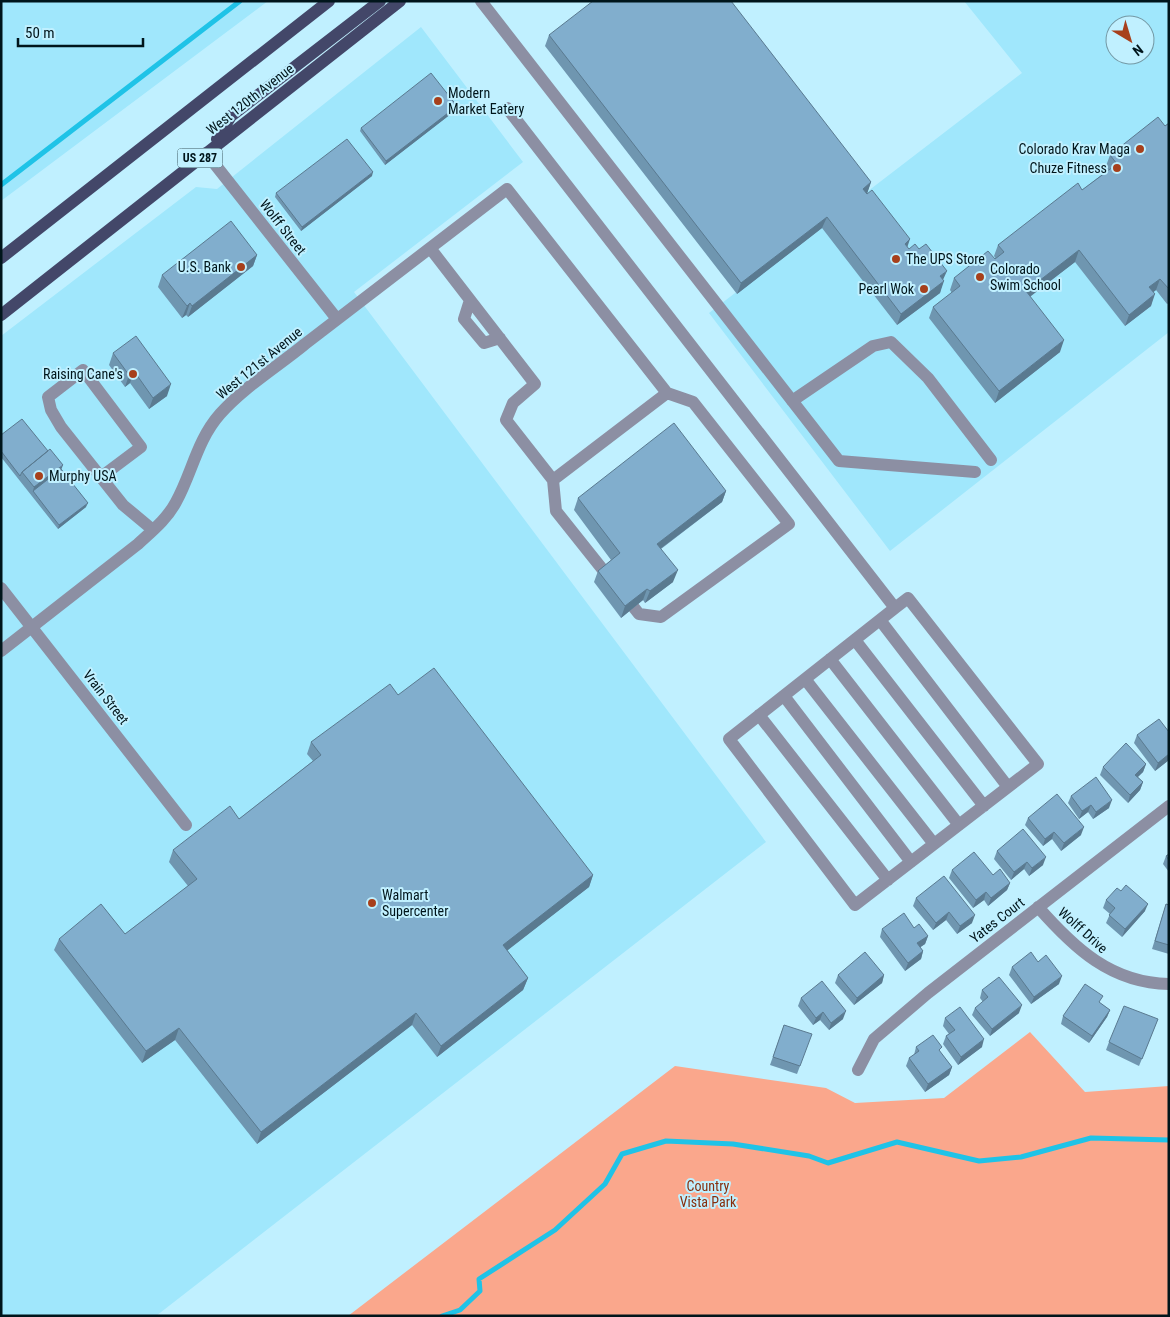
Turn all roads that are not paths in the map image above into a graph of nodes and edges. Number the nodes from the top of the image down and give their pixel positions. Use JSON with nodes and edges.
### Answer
{"nodes":[{"id":1,"x":328,"y":1,"type":"edge"},
{"id":2,"x":380,"y":1,"type":"edge"},
{"id":3,"x":400,"y":1,"type":"edge"},
{"id":4,"x":481,"y":1,"type":"edge"},
{"id":5,"x":507,"y":108,"type":"dead end"},
{"id":6,"x":209,"y":150,"type":"junction"},
{"id":7,"x":430,"y":248,"type":"junction"},
{"id":8,"x":1,"y":258,"type":"edge"},
{"id":9,"x":1,"y":315,"type":"edge"},
{"id":10,"x":337,"y":319,"type":"junction"},
{"id":11,"x":667,"y":393,"type":"junction"},
{"id":12,"x":792,"y":401,"type":"junction"},
{"id":13,"x":991,"y":460,"type":"dead end"},
{"id":14,"x":975,"y":472,"type":"dead end"},
{"id":15,"x":102,"y":477,"type":"junction"},
{"id":16,"x":553,"y":480,"type":"junction"},
{"id":17,"x":153,"y":530,"type":"junction"},
{"id":18,"x":1,"y":588,"type":"edge"},
{"id":19,"x":895,"y":608,"type":"junction"},
{"id":20,"x":880,"y":620,"type":"junction"},
{"id":21,"x":31,"y":627,"type":"junction"},
{"id":22,"x":855,"y":640,"type":"junction"},
{"id":23,"x":1,"y":651,"type":"edge"},
{"id":24,"x":830,"y":659,"type":"junction"},
{"id":25,"x":805,"y":679,"type":"junction"},
{"id":26,"x":784,"y":696,"type":"junction"},
{"id":27,"x":759,"y":715,"type":"junction"},
{"id":28,"x":1008,"y":787,"type":"junction"},
{"id":29,"x":984,"y":806,"type":"junction"},
{"id":30,"x":1169,"y":806,"type":"edge"},
{"id":31,"x":959,"y":825,"type":"junction"},
{"id":32,"x":186,"y":826,"type":"dead end"},
{"id":33,"x":934,"y":844,"type":"junction"},
{"id":34,"x":911,"y":862,"type":"junction"},
{"id":35,"x":888,"y":880,"type":"junction"},
{"id":36,"x":1038,"y":907,"type":"junction"},
{"id":37,"x":1169,"y":984,"type":"edge"},
{"id":38,"x":858,"y":1070,"type":"dead end"}],
"edges":[{"from":1,"to":8,"type":"main road","name":"West 120th Avenue"},
{"from":2,"to":6,"type":"main road"},
{"from":3,"to":6,"type":"main road","name":"West 120th Avenue","number":"US 287"},
{"from":4,"to":12,"type":"street"},
{"from":5,"to":19,"type":"street"},
{"from":6,"to":9,"type":"main road","name":"West 120th Avenue","number":"US 287"},
{"from":6,"to":10,"type":"street","name":"Wolff Street"},
{"from":7,"to":10,"type":"street","name":"West 121st Avenue"},
{"from":7,"to":11,"type":"street","name":"West 121st Avenue"},
{"from":7,"to":16,"type":"street"},
{"from":10,"to":17,"type":"street","name":"West 121st Avenue"},
{"from":11,"to":16,"type":"street"},
{"from":11,"to":16,"type":"street"},
{"from":12,"to":13,"type":"street"},
{"from":12,"to":14,"type":"street"},
{"from":15,"to":15,"type":"street"},
{"from":15,"to":17,"type":"street"},
{"from":17,"to":21,"type":"street","name":"West 121st Avenue"},
{"from":18,"to":21,"type":"street","name":"Vrain Street"},
{"from":19,"to":20,"type":"street"},
{"from":19,"to":28,"type":"street"},
{"from":20,"to":22,"type":"street"},
{"from":20,"to":28,"type":"street"},
{"from":21,"to":23,"type":"street","name":"West 121st Avenue"},
{"from":21,"to":32,"type":"street","name":"Vrain Street"},
{"from":22,"to":24,"type":"street"},
{"from":22,"to":29,"type":"street"},
{"from":24,"to":25,"type":"street"},
{"from":24,"to":31,"type":"street"},
{"from":25,"to":26,"type":"street"},
{"from":25,"to":33,"type":"street"},
{"from":26,"to":27,"type":"street"},
{"from":26,"to":34,"type":"street"},
{"from":27,"to":35,"type":"street"},
{"from":27,"to":35,"type":"street"},
{"from":28,"to":29,"type":"street"},
{"from":29,"to":31,"type":"street"},
{"from":30,"to":36,"type":"street","name":"Yates Court"},
{"from":31,"to":33,"type":"street"},
{"from":33,"to":34,"type":"street"},
{"from":34,"to":35,"type":"street"},
{"from":36,"to":37,"type":"street","name":"Wolff Drive"},
{"from":36,"to":38,"type":"street","name":"Yates Court"}]}
